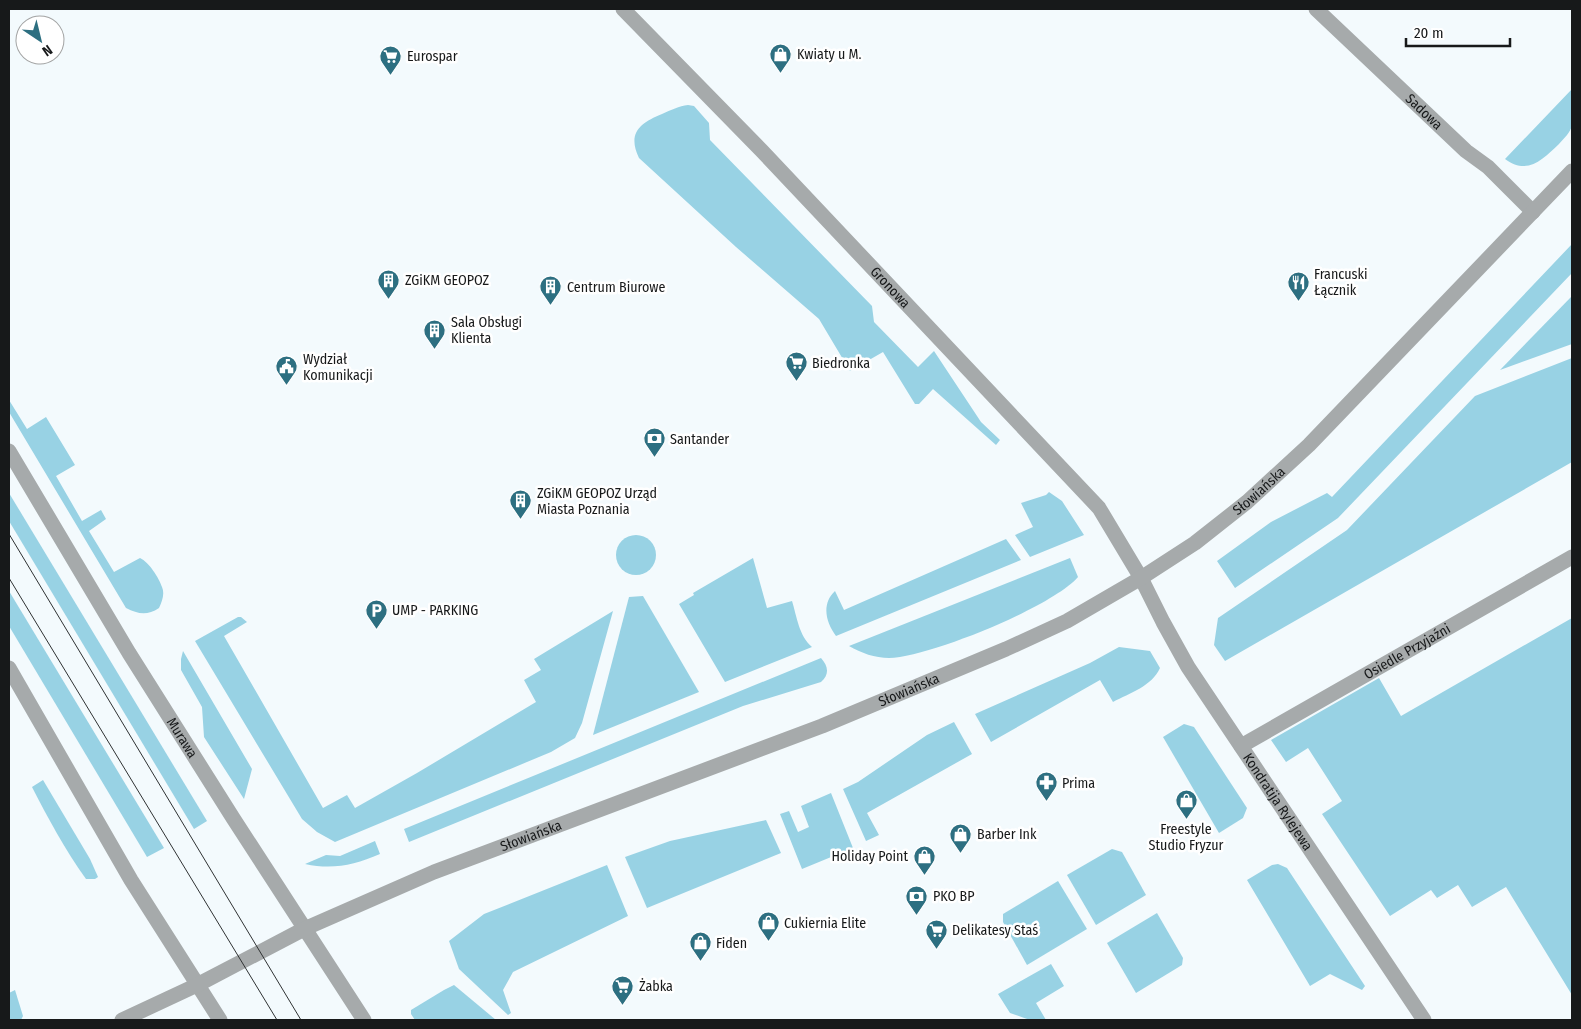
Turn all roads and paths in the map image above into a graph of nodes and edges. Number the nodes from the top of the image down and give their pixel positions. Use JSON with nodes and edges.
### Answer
{"nodes":[{"id":1,"x":623,"y":9,"type":"edge"},
{"id":2,"x":1316,"y":9,"type":"edge"},
{"id":3,"x":1572,"y":171,"type":"edge"},
{"id":4,"x":1533,"y":212,"type":"junction"},
{"id":5,"x":9,"y":451,"type":"edge"},
{"id":6,"x":1572,"y":557,"type":"edge"},
{"id":7,"x":1141,"y":578,"type":"junction"},
{"id":8,"x":9,"y":668,"type":"edge"},
{"id":9,"x":1241,"y":746,"type":"junction"},
{"id":10,"x":304,"y":929,"type":"junction"},
{"id":11,"x":197,"y":985,"type":"junction"},
{"id":12,"x":122,"y":1020,"type":"edge"},
{"id":13,"x":220,"y":1020,"type":"edge"},
{"id":14,"x":364,"y":1020,"type":"edge"},
{"id":15,"x":1424,"y":1020,"type":"edge"}],
"edges":[{"from":1,"to":7,"type":"street","name":"Gronowa"},
{"from":2,"to":4,"type":"street","name":"Sadowa"},
{"from":3,"to":4,"type":"street","name":"Słowiańska"},
{"from":4,"to":7,"type":"street","name":"Słowiańska"},
{"from":5,"to":10,"type":"street","name":"Murawa"},
{"from":6,"to":9,"type":"street","name":"Osiedle Przyjaźni"},
{"from":7,"to":9,"type":"street","name":"Kondratija Rylejewa"},
{"from":7,"to":10,"type":"street","name":"Słowiańska"},
{"from":8,"to":11,"type":"street"},
{"from":9,"to":15,"type":"street","name":"Kondratija Rylejewa"},
{"from":10,"to":11,"type":"street","name":"Słowiańska"},
{"from":10,"to":14,"type":"street","name":"Murawa"},
{"from":11,"to":12,"type":"street","name":"Słowiańska"},
{"from":11,"to":13,"type":"street"}]}
